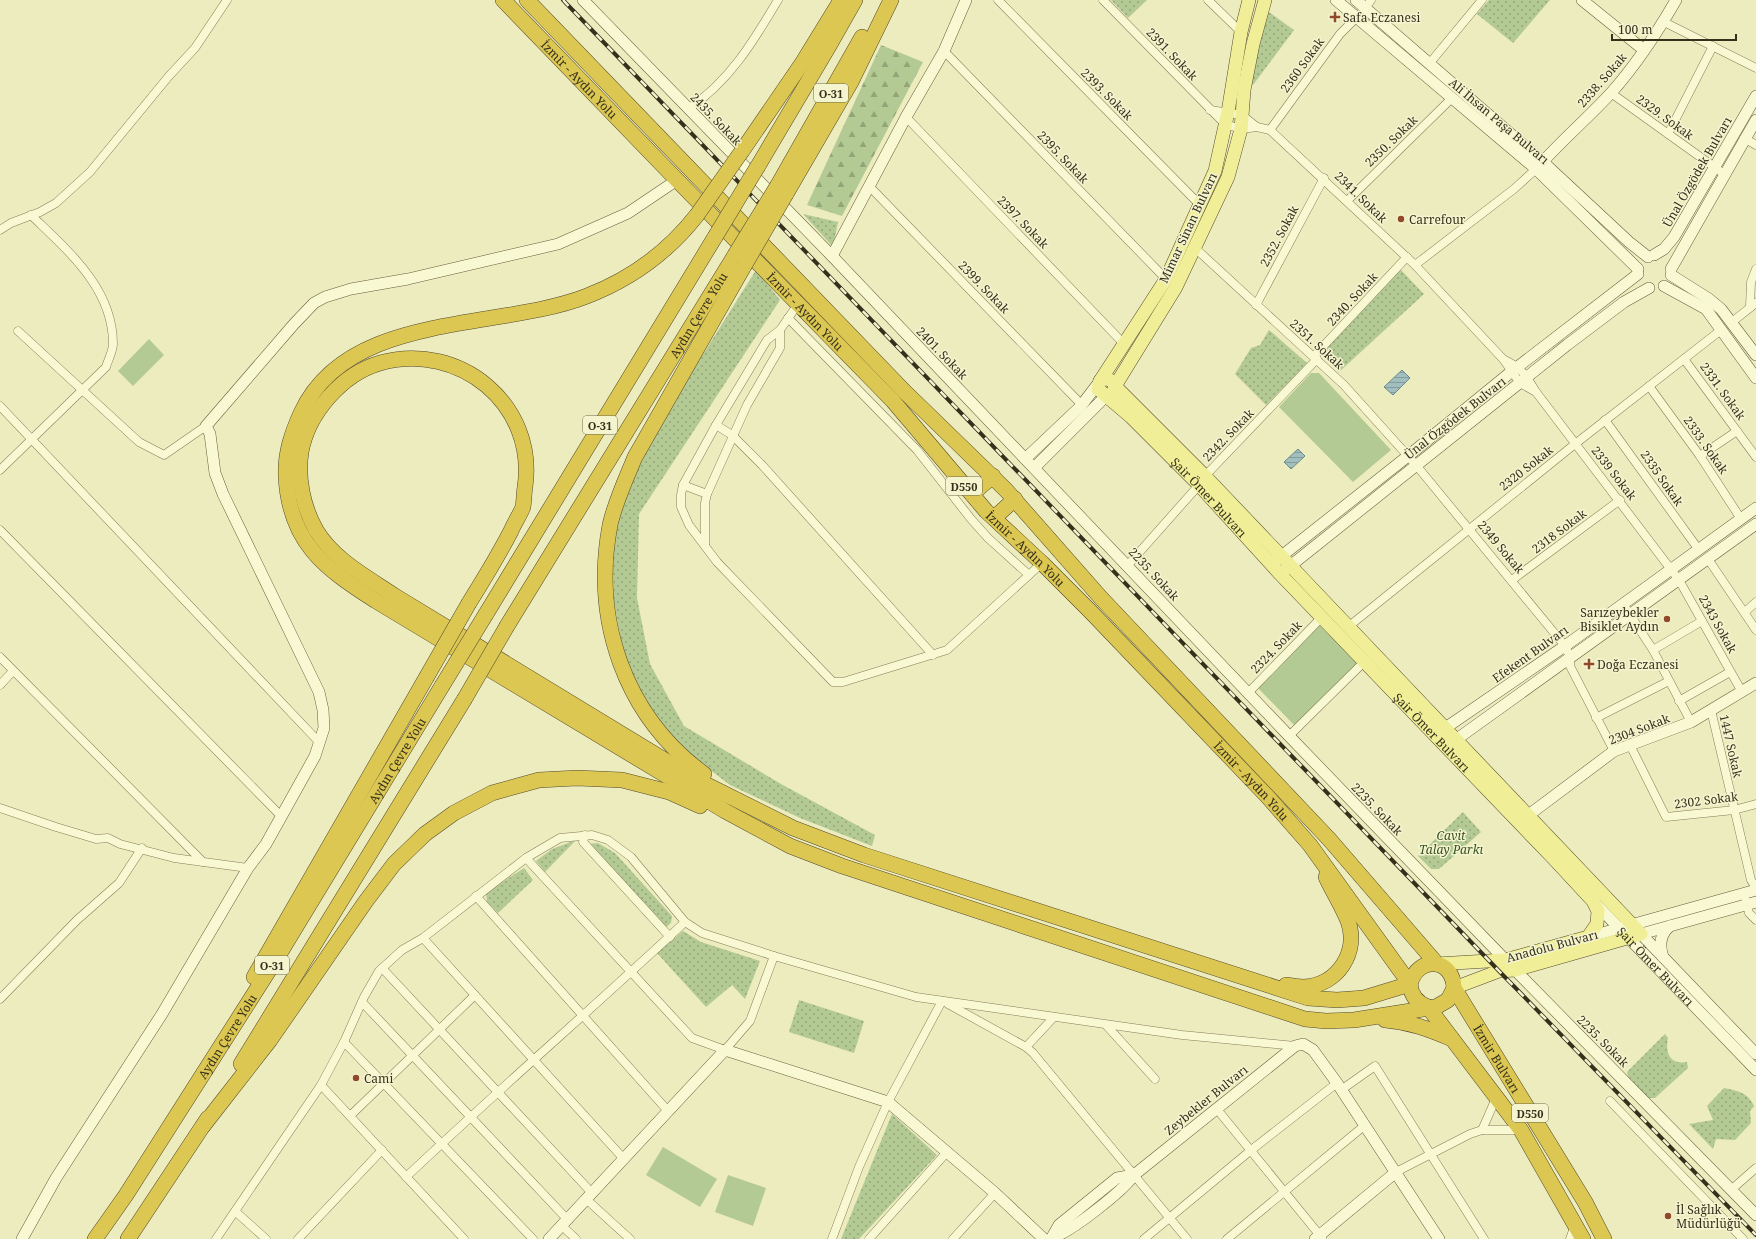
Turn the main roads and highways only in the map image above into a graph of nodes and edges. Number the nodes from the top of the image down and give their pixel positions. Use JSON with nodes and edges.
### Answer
{"nodes":[{"id":1,"x":503,"y":0,"type":"edge"},
{"id":2,"x":527,"y":0,"type":"edge"},
{"id":3,"x":841,"y":0,"type":"edge"},
{"id":4,"x":855,"y":0,"type":"edge"},
{"id":5,"x":882,"y":0,"type":"edge"},
{"id":6,"x":891,"y":0,"type":"edge"},
{"id":7,"x":1249,"y":0,"type":"edge"},
{"id":8,"x":1265,"y":0,"type":"edge"},
{"id":9,"x":782,"y":189,"type":"junction"},
{"id":10,"x":1189,"y":245,"type":"junction"},
{"id":11,"x":740,"y":261,"type":"junction"},
{"id":12,"x":1171,"y":283,"type":"junction"},
{"id":13,"x":1100,"y":381,"type":"joint"},
{"id":14,"x":1111,"y":391,"type":"junction"},
{"id":15,"x":992,"y":476,"type":"junction"},
{"id":16,"x":972,"y":494,"type":"junction"},
{"id":17,"x":1015,"y":499,"type":"junction"},
{"id":18,"x":994,"y":518,"type":"junction"},
{"id":19,"x":1281,"y":565,"type":"junction"},
{"id":20,"x":1440,"y":732,"type":"junction"},
{"id":21,"x":747,"y":806,"type":"junction"},
{"id":22,"x":1524,"y":819,"type":"junction"},
{"id":23,"x":1310,"y":845,"type":"junction"},
{"id":24,"x":790,"y":846,"type":"junction"},
{"id":25,"x":1636,"y":929,"type":"joint"},
{"id":26,"x":1588,"y":937,"type":"joint"},
{"id":27,"x":1438,"y":964,"type":"junction"},
{"id":28,"x":1255,"y":982,"type":"junction"},
{"id":29,"x":1410,"y":984,"type":"junction"},
{"id":30,"x":1454,"y":988,"type":"junction"},
{"id":31,"x":1428,"y":1007,"type":"junction"},
{"id":32,"x":1354,"y":1020,"type":"junction"},
{"id":33,"x":1455,"y":1041,"type":"junction"},
{"id":34,"x":177,"y":1113,"type":"junction"},
{"id":35,"x":203,"y":1126,"type":"junction"},
{"id":36,"x":1573,"y":1232,"type":"edge"},
{"id":37,"x":95,"y":1239,"type":"edge"},
{"id":38,"x":128,"y":1239,"type":"edge"},
{"id":39,"x":1583,"y":1239,"type":"edge"},
{"id":40,"x":1604,"y":1239,"type":"edge"}],
"edges":[{"from":1,"to":16,"type":"highway","name":"İzmir - Aydın Yolu","number":"D550"},
{"from":2,"to":15,"type":"highway","name":"İzmir - Aydın Yolu","number":"D550"},
{"from":3,"to":24,"type":"highway","bridge":true},
{"from":4,"to":34,"type":"highway","name":"Aydın Çevre Yolu","number":"O-31","bridge":true},
{"from":5,"to":9,"type":"highway","name":"Aydın Çevre Yolu","number":"O-31"},
{"from":6,"to":9,"type":"highway"},
{"from":7,"to":10,"type":"main road","name":"Mimar Sinan Bulvarı"},
{"from":8,"to":10,"type":"main road","name":"Mimar Sinan Bulvarı"},
{"from":9,"to":11,"type":"highway","name":"Aydın Çevre Yolu","number":"O-31","bridge":true},
{"from":10,"to":12,"type":"main road","name":"Mimar Sinan Bulvarı"},
{"from":11,"to":21,"type":"highway"},
{"from":11,"to":35,"type":"highway","name":"Aydın Çevre Yolu","number":"O-31","bridge":true},
{"from":12,"to":13,"type":"main road","name":"Mimar Sinan Bulvarı"},
{"from":12,"to":14,"type":"main road","name":"Mimar Sinan Bulvarı"},
{"from":13,"to":14,"type":"main road","name":"Şair Ömer Bulvarı"},
{"from":14,"to":19,"type":"main road","name":"Şair Ömer Bulvarı"},
{"from":15,"to":16,"type":"highway"},
{"from":15,"to":17,"type":"highway","name":"İzmir - Aydın Yolu","number":"D550"},
{"from":16,"to":18,"type":"highway","name":"İzmir - Aydın Yolu","number":"D550"},
{"from":17,"to":18,"type":"highway"},
{"from":17,"to":27,"type":"highway","name":"İzmir - Aydın Yolu","number":"D550"},
{"from":18,"to":23,"type":"highway","name":"İzmir - Aydın Yolu","number":"D550"},
{"from":19,"to":20,"type":"main road","name":"Şair Ömer Bulvarı"},
{"from":19,"to":20,"type":"main road","name":"Şair Ömer Bulvarı"},
{"from":20,"to":22,"type":"main road","name":"Şair Ömer Bulvarı"},
{"from":21,"to":28,"type":"highway"},
{"from":21,"to":34,"type":"highway","bridge":true},
{"from":22,"to":25,"type":"main road","name":"Şair Ömer Bulvarı"},
{"from":22,"to":26,"type":"main road","name":"Şair Ömer Bulvarı"},
{"from":23,"to":28,"type":"highway"},
{"from":23,"to":29,"type":"highway","name":"İzmir - Aydın Yolu","number":"D550"},
{"from":24,"to":32,"type":"highway"},
{"from":24,"to":35,"type":"highway"},
{"from":25,"to":30,"type":"main road","name":"Anadolu Bulvarı"},
{"from":26,"to":27,"type":"main road","name":"Anadolu Bulvarı"},
{"from":27,"to":29,"type":"highway"},
{"from":27,"to":30,"type":"highway","name":"İzmir Bulvarı","number":"D550"},
{"from":28,"to":29,"type":"highway"},
{"from":29,"to":31,"type":"highway","name":"İzmir - Aydın Yolu","number":"D550"},
{"from":30,"to":31,"type":"highway"},
{"from":30,"to":40,"type":"highway","name":"İzmir Bulvarı","number":"D550"},
{"from":31,"to":32,"type":"highway"},
{"from":31,"to":33,"type":"highway","name":"İzmir Bulvarı","number":"D550"},
{"from":32,"to":33,"type":"highway"},
{"from":33,"to":36,"type":"highway","name":"İzmir Bulvarı","number":"D550"},
{"from":34,"to":37,"type":"highway","name":"Aydın Çevre Yolu","number":"O-31"},
{"from":35,"to":38,"type":"highway","number":"O-31"},
{"from":36,"to":39,"type":"highway","name":"İzmir Bulvarı","number":"D550"}]}
